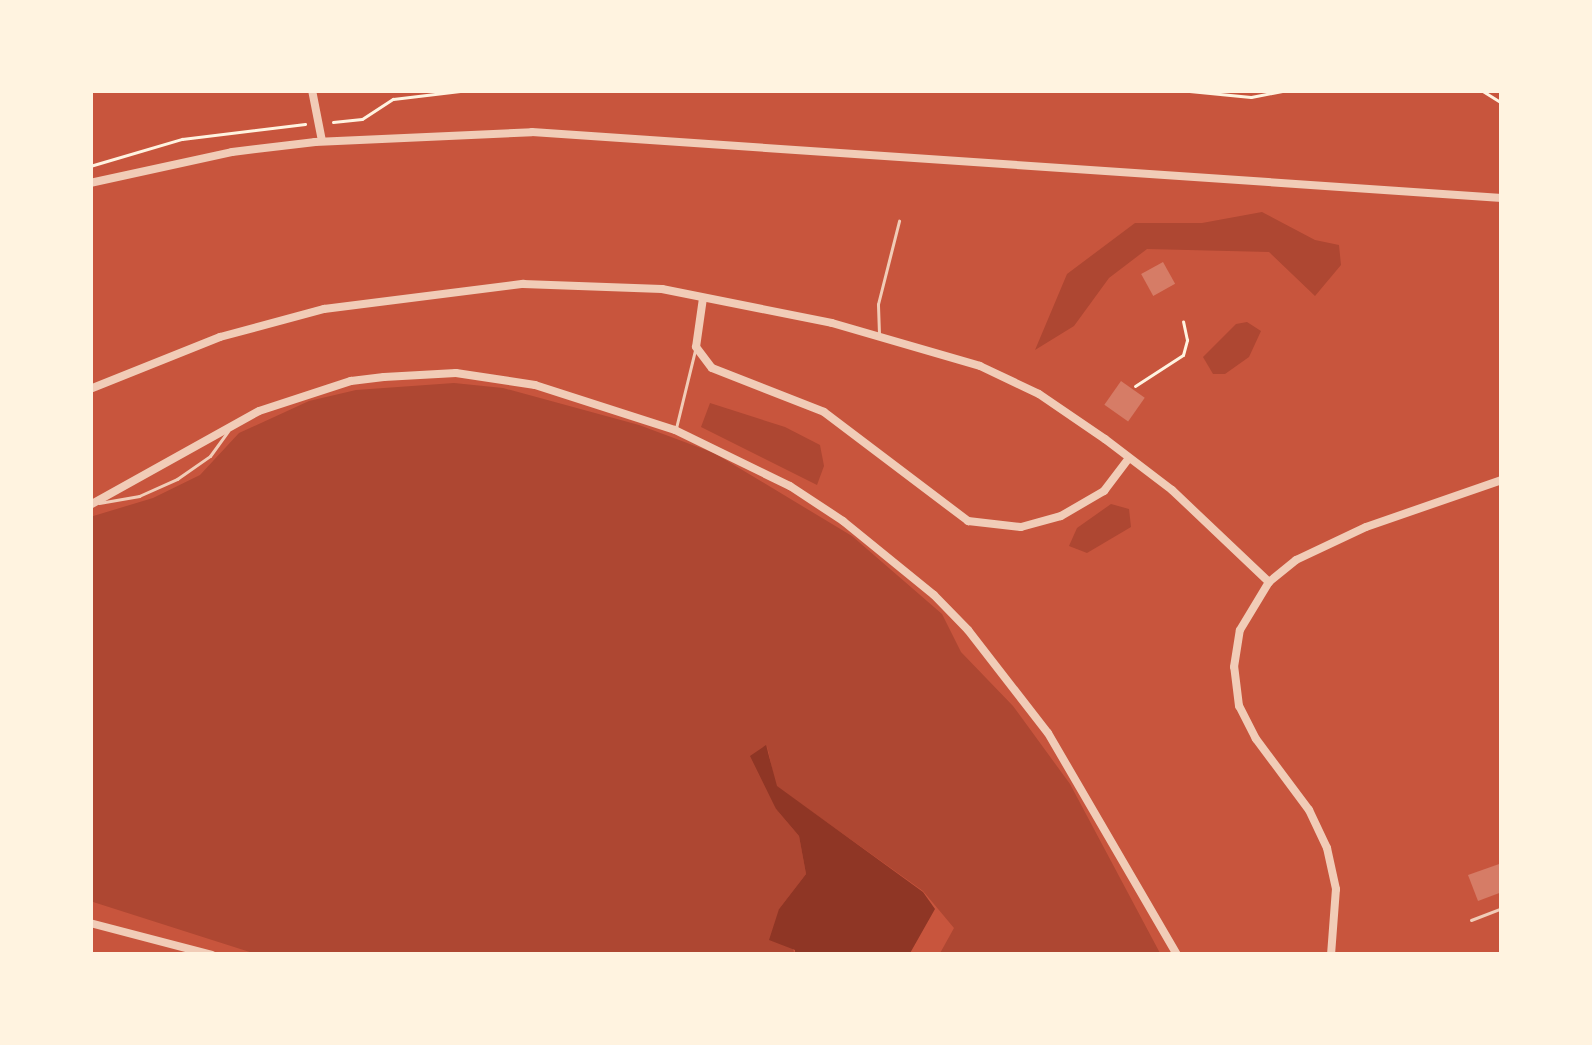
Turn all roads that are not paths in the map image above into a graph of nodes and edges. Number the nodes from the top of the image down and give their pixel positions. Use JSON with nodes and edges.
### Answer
{"nodes":[{"id":1,"x":312,"y":90,"type":"edge"},
{"id":2,"x":322,"y":141,"type":"junction"},
{"id":3,"x":90,"y":183,"type":"edge"},
{"id":4,"x":1502,"y":198,"type":"edge"},
{"id":5,"x":899,"y":221,"type":"dead end"},
{"id":6,"x":704,"y":298,"type":"junction"},
{"id":7,"x":879,"y":336,"type":"junction"},
{"id":8,"x":696,"y":347,"type":"junction"},
{"id":9,"x":90,"y":389,"type":"edge"},
{"id":10,"x":232,"y":425,"type":"junction"},
{"id":11,"x":675,"y":430,"type":"junction"},
{"id":12,"x":1129,"y":458,"type":"junction"},
{"id":13,"x":1502,"y":480,"type":"edge"},
{"id":14,"x":91,"y":505,"type":"edge"},
{"id":15,"x":1269,"y":582,"type":"junction"},
{"id":16,"x":1502,"y":908,"type":"edge"},
{"id":17,"x":1471,"y":920,"type":"dead end"},
{"id":18,"x":90,"y":923,"type":"edge"},
{"id":19,"x":212,"y":955,"type":"edge"},
{"id":20,"x":1177,"y":955,"type":"edge"},
{"id":21,"x":1330,"y":955,"type":"edge"}],
"edges":[{"from":1,"to":2,"type":"street"},
{"from":2,"to":3,"type":"street"},
{"from":2,"to":4,"type":"street"},
{"from":5,"to":7,"type":"lane"},
{"from":6,"to":7,"type":"street"},
{"from":6,"to":8,"type":"street"},
{"from":6,"to":9,"type":"street"},
{"from":7,"to":12,"type":"street"},
{"from":8,"to":11,"type":"lane"},
{"from":8,"to":12,"type":"street"},
{"from":10,"to":11,"type":"street"},
{"from":10,"to":14,"type":"street"},
{"from":10,"to":14,"type":"lane"},
{"from":11,"to":20,"type":"street"},
{"from":12,"to":15,"type":"street"},
{"from":13,"to":15,"type":"street"},
{"from":15,"to":21,"type":"street"},
{"from":16,"to":17,"type":"lane"},
{"from":18,"to":19,"type":"street"}]}
